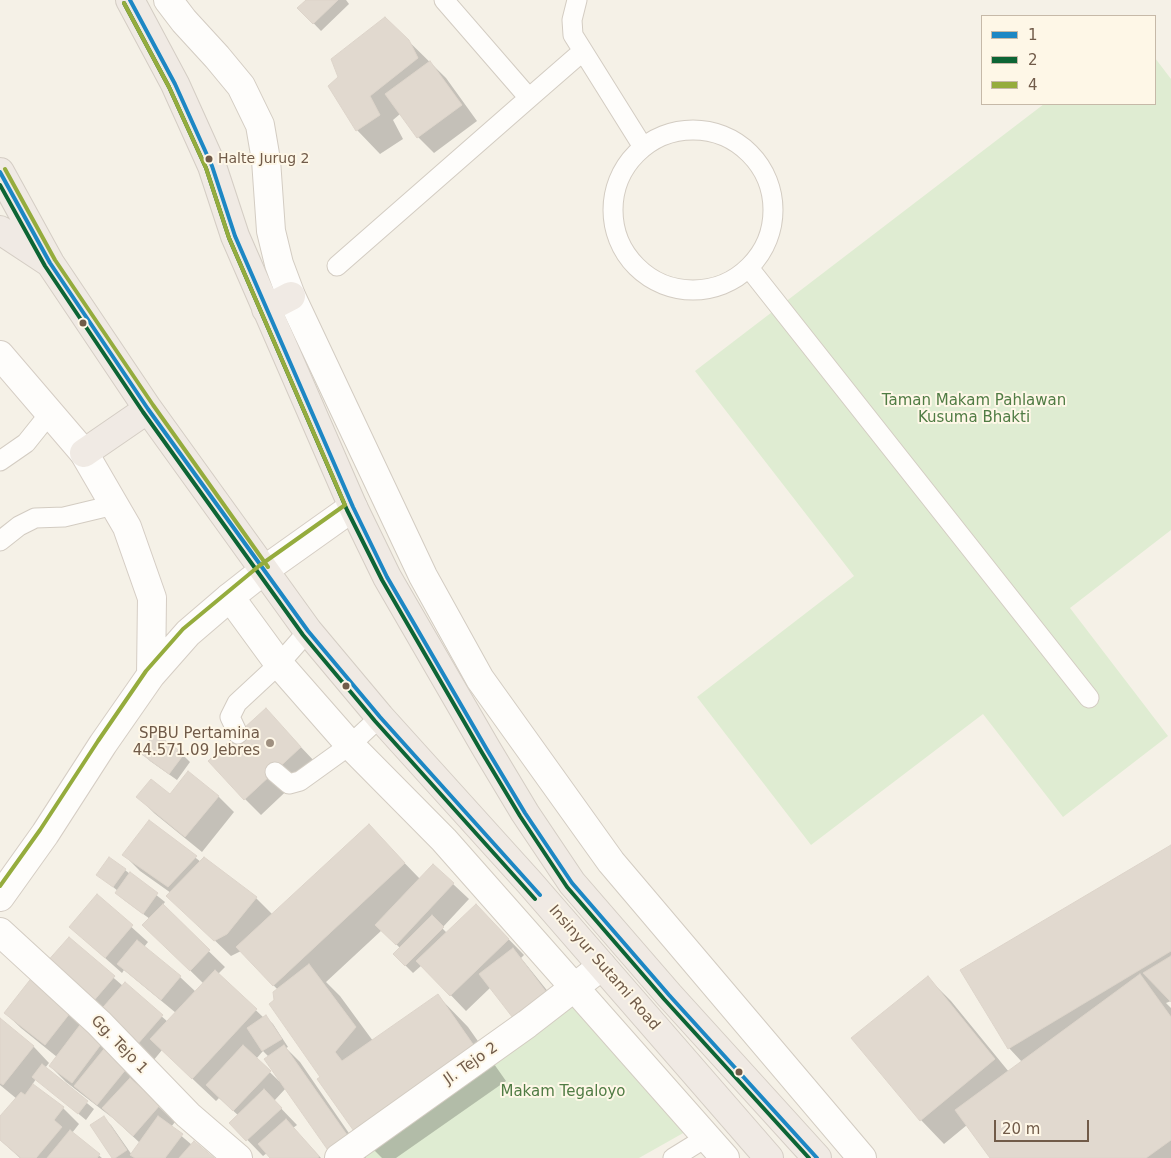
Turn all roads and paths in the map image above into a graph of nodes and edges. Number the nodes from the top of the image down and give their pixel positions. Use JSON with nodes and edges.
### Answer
{"nodes":[{"id":1,"x":130,"y":0,"type":"edge"},
{"id":2,"x":168,"y":0,"type":"edge"},
{"id":3,"x":444,"y":0,"type":"edge"},
{"id":4,"x":577,"y":0,"type":"edge"},
{"id":5,"x":583,"y":51,"type":"junction"},
{"id":6,"x":529,"y":98,"type":"junction"},
{"id":7,"x":643,"y":147,"type":"junction"},
{"id":8,"x":0,"y":172,"type":"edge"},
{"id":9,"x":0,"y":230,"type":"edge"},
{"id":10,"x":50,"y":263,"type":"junction"},
{"id":11,"x":337,"y":266,"type":"dead end"},
{"id":12,"x":749,"y":268,"type":"junction"},
{"id":13,"x":291,"y":296,"type":"junction"},
{"id":14,"x":266,"y":309,"type":"junction"},
{"id":15,"x":0,"y":355,"type":"edge"},
{"id":16,"x":148,"y":409,"type":"junction"},
{"id":17,"x":50,"y":413,"type":"junction"},
{"id":18,"x":84,"y":453,"type":"junction"},
{"id":19,"x":0,"y":461,"type":"edge"},
{"id":20,"x":114,"y":505,"type":"junction"},
{"id":21,"x":353,"y":507,"type":"junction"},
{"id":22,"x":0,"y":542,"type":"edge"},
{"id":23,"x":263,"y":571,"type":"junction"},
{"id":24,"x":230,"y":597,"type":"junction"},
{"id":25,"x":308,"y":631,"type":"junction"},
{"id":26,"x":279,"y":664,"type":"junction"},
{"id":27,"x":152,"y":675,"type":"junction"},
{"id":28,"x":1089,"y":698,"type":"dead end"},
{"id":29,"x":380,"y":717,"type":"junction"},
{"id":30,"x":238,"y":734,"type":"dead end"},
{"id":31,"x":350,"y":745,"type":"junction"},
{"id":32,"x":275,"y":772,"type":"dead end"},
{"id":33,"x":0,"y":897,"type":"edge"},
{"id":34,"x":0,"y":932,"type":"edge"},
{"id":35,"x":602,"y":966,"type":"junction"},
{"id":36,"x":574,"y":988,"type":"junction"},
{"id":37,"x":707,"y":1137,"type":"junction"},
{"id":38,"x":238,"y":1158,"type":"edge"},
{"id":39,"x":339,"y":1158,"type":"edge"},
{"id":40,"x":673,"y":1158,"type":"edge"},
{"id":41,"x":725,"y":1158,"type":"edge"},
{"id":42,"x":769,"y":1158,"type":"edge"},
{"id":43,"x":817,"y":1158,"type":"edge"},
{"id":44,"x":862,"y":1158,"type":"edge"}],
"edges":[{"from":1,"to":14,"type":"highway","name":"Insinyur Sutami Road"},
{"from":2,"to":13,"type":"street"},
{"from":3,"to":6,"type":"lane"},
{"from":4,"to":5,"type":"lane"},
{"from":5,"to":6,"type":"lane"},
{"from":5,"to":7,"type":"lane"},
{"from":6,"to":11,"type":"lane"},
{"from":7,"to":12,"type":"lane"},
{"from":7,"to":12,"type":"lane"},
{"from":8,"to":10,"type":"highway","name":"Insinyur Sutami Road"},
{"from":9,"to":10,"type":"highway"},
{"from":10,"to":16,"type":"highway","name":"Insinyur Sutami Road"},
{"from":12,"to":28,"type":"lane"},
{"from":13,"to":14,"type":"highway"},
{"from":13,"to":44,"type":"street"},
{"from":14,"to":21,"type":"highway","name":"Insinyur Sutami Road"},
{"from":15,"to":17,"type":"street"},
{"from":16,"to":18,"type":"highway"},
{"from":16,"to":23,"type":"highway","name":"Insinyur Sutami Road"},
{"from":17,"to":18,"type":"street"},
{"from":17,"to":19,"type":"lane"},
{"from":18,"to":20,"type":"street"},
{"from":20,"to":22,"type":"lane"},
{"from":20,"to":27,"type":"street"},
{"from":21,"to":23,"type":"street"},
{"from":21,"to":43,"type":"highway","name":"Insinyur Sutami Road"},
{"from":23,"to":24,"type":"street"},
{"from":23,"to":25,"type":"highway","name":"Insinyur Sutami Road"},
{"from":24,"to":26,"type":"street"},
{"from":24,"to":27,"type":"street"},
{"from":25,"to":26,"type":"lane"},
{"from":25,"to":29,"type":"highway","name":"Insinyur Sutami Road"},
{"from":26,"to":30,"type":"lane"},
{"from":26,"to":31,"type":"street"},
{"from":27,"to":33,"type":"street"},
{"from":29,"to":31,"type":"lane"},
{"from":29,"to":35,"type":"highway","name":"Insinyur Sutami Road"},
{"from":31,"to":32,"type":"lane"},
{"from":31,"to":36,"type":"street"},
{"from":34,"to":38,"type":"street","name":"Gg. Tejo 1"},
{"from":35,"to":36,"type":"street","name":"Jl. Tejo 2"},
{"from":35,"to":42,"type":"highway","name":"Insinyur Sutami Road"},
{"from":36,"to":37,"type":"street"},
{"from":36,"to":39,"type":"street","name":"Jl. Tejo 2"},
{"from":37,"to":40,"type":"lane"},
{"from":37,"to":41,"type":"street"}]}
